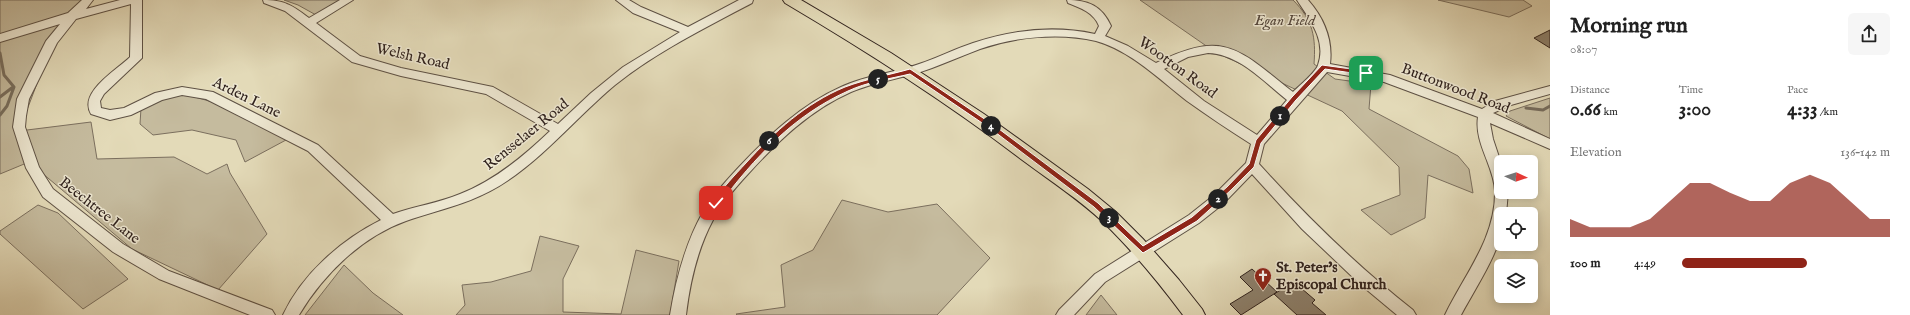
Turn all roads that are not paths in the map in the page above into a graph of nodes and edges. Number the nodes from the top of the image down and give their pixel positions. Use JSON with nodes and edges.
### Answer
{"nodes":[{"id":1,"x":88,"y":0,"type":"edge"},
{"id":2,"x":134,"y":0,"type":"edge"},
{"id":3,"x":137,"y":0,"type":"edge"},
{"id":4,"x":268,"y":0,"type":"edge"},
{"id":5,"x":348,"y":0,"type":"edge"},
{"id":6,"x":621,"y":0,"type":"edge"},
{"id":7,"x":748,"y":0,"type":"edge"},
{"id":8,"x":790,"y":0,"type":"edge"},
{"id":9,"x":1072,"y":0,"type":"edge"},
{"id":10,"x":1302,"y":0,"type":"edge"},
{"id":11,"x":72,"y":16,"type":"junction"},
{"id":12,"x":308,"y":23,"type":"junction"},
{"id":13,"x":689,"y":32,"type":"junction"},
{"id":14,"x":0,"y":38,"type":"edge"},
{"id":15,"x":1098,"y":38,"type":"junction"},
{"id":16,"x":1324,"y":67,"type":"junction"},
{"id":17,"x":1154,"y":69,"type":"junction"},
{"id":18,"x":910,"y":71,"type":"junction"},
{"id":19,"x":1550,"y":90,"type":"edge"},
{"id":20,"x":1294,"y":99,"type":"junction"},
{"id":21,"x":1485,"y":115,"type":"junction"},
{"id":22,"x":558,"y":130,"type":"junction"},
{"id":23,"x":1258,"y":142,"type":"junction"},
{"id":24,"x":1550,"y":144,"type":"edge"},
{"id":25,"x":1494,"y":158,"type":"edge"},
{"id":26,"x":1252,"y":165,"type":"junction"},
{"id":27,"x":1501,"y":199,"type":"edge"},
{"id":28,"x":391,"y":221,"type":"junction"},
{"id":29,"x":1143,"y":250,"type":"junction"},
{"id":30,"x":267,"y":315,"type":"edge"},
{"id":31,"x":290,"y":315,"type":"edge"},
{"id":32,"x":678,"y":315,"type":"edge"},
{"id":33,"x":1064,"y":315,"type":"edge"},
{"id":34,"x":1195,"y":315,"type":"edge"},
{"id":35,"x":1408,"y":315,"type":"edge"},
{"id":36,"x":1453,"y":315,"type":"edge"}],
"edges":[{"from":1,"to":11,"type":"street","name":"Beechtree Lane"},
{"from":2,"to":11,"type":"street"},
{"from":3,"to":28,"type":"street","name":"Arden Lane"},
{"from":4,"to":12,"type":"street","name":"Welsh Road"},
{"from":5,"to":12,"type":"street"},
{"from":6,"to":13,"type":"street"},
{"from":7,"to":13,"type":"street","name":"Rensselaer Road"},
{"from":8,"to":18,"type":"main road"},
{"from":9,"to":15,"type":"street"},
{"from":10,"to":16,"type":"street"},
{"from":11,"to":14,"type":"street"},
{"from":11,"to":30,"type":"street","name":"Beechtree Lane"},
{"from":12,"to":22,"type":"street","name":"Welsh Road"},
{"from":13,"to":22,"type":"street","name":"Rensselaer Road"},
{"from":15,"to":17,"type":"street","name":"Wootton Road"},
{"from":15,"to":18,"type":"street","name":"Wootton Road"},
{"from":16,"to":20,"type":"street"},
{"from":16,"to":21,"type":"street","name":"Buttonwood Road"},
{"from":17,"to":20,"type":"street"},
{"from":17,"to":23,"type":"street","name":"Wootton Road"},
{"from":18,"to":29,"type":"main road"},
{"from":18,"to":32,"type":"street","name":"Wootton Road"},
{"from":19,"to":21,"type":"street"},
{"from":20,"to":23,"type":"street"},
{"from":21,"to":24,"type":"street","name":"Buttonwood Road"},
{"from":21,"to":25,"type":"street"},
{"from":22,"to":28,"type":"street","name":"Rensselaer Road"},
{"from":23,"to":26,"type":"street"},
{"from":26,"to":29,"type":"street"},
{"from":26,"to":35,"type":"street"},
{"from":27,"to":36,"type":"street"},
{"from":28,"to":31,"type":"street","name":"Rensselaer Road"},
{"from":29,"to":33,"type":"street"},
{"from":29,"to":34,"type":"main road"}]}
